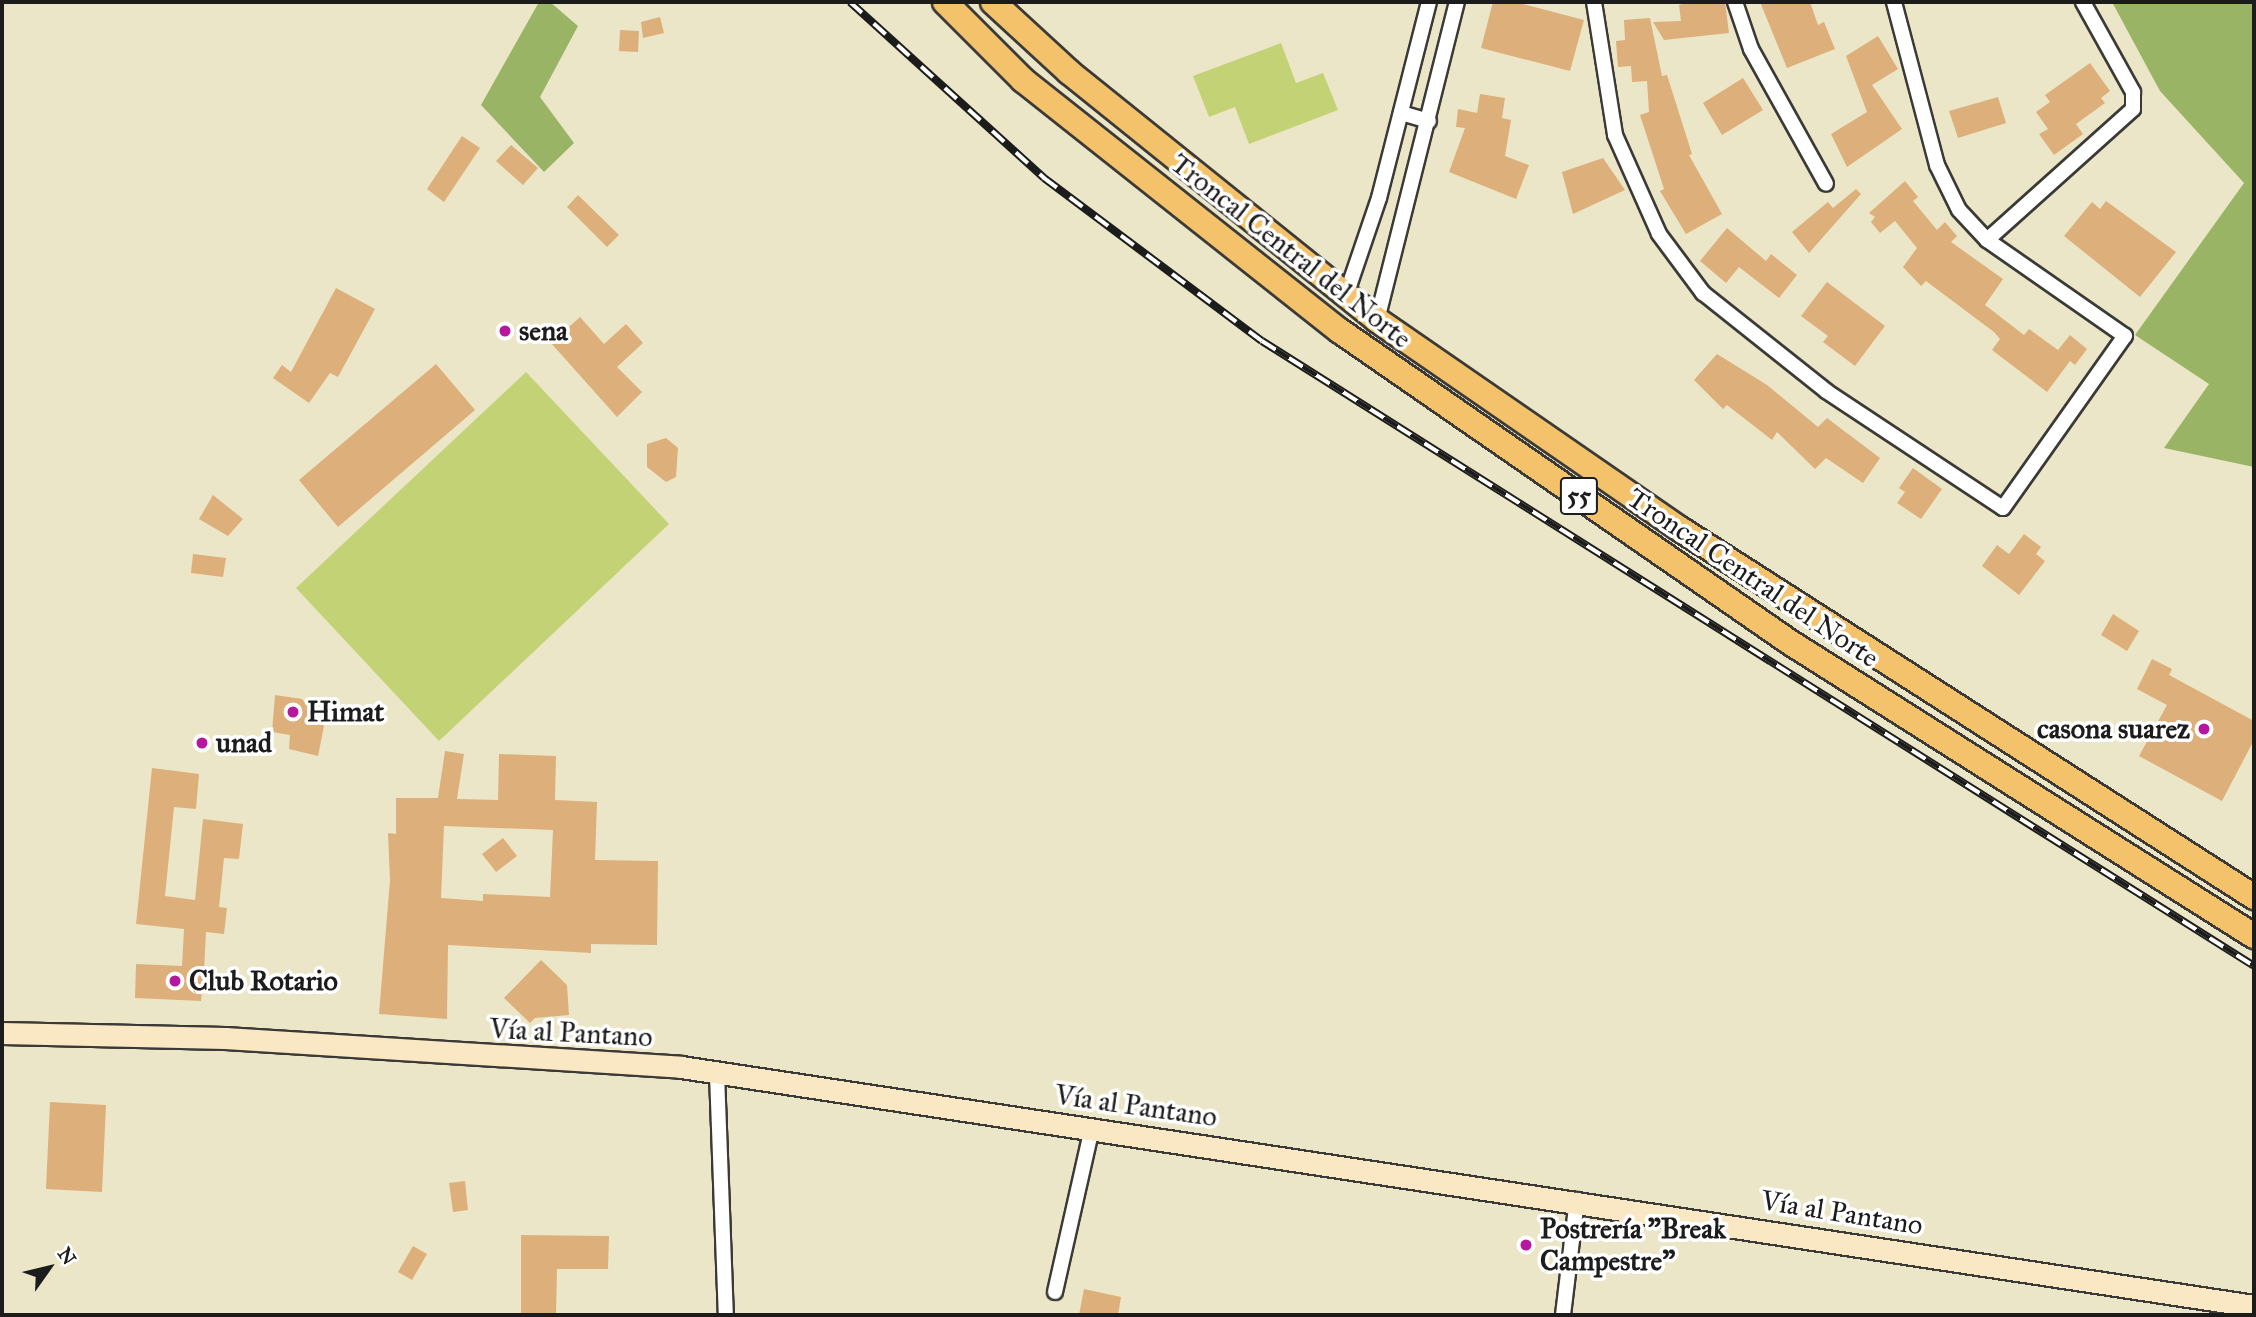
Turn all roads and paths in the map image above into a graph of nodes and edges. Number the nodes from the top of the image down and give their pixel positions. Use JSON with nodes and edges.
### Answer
{"nodes":[{"id":1,"x":945,"y":2,"type":"edge"},
{"id":2,"x":993,"y":2,"type":"edge"},
{"id":3,"x":1429,"y":2,"type":"edge"},
{"id":4,"x":1457,"y":2,"type":"edge"},
{"id":5,"x":1594,"y":2,"type":"edge"},
{"id":6,"x":1735,"y":2,"type":"edge"},
{"id":7,"x":1894,"y":2,"type":"edge"},
{"id":8,"x":2083,"y":2,"type":"edge"},
{"id":9,"x":1401,"y":113,"type":"junction"},
{"id":10,"x":1429,"y":121,"type":"junction"},
{"id":11,"x":1826,"y":184,"type":"dead end"},
{"id":12,"x":1987,"y":240,"type":"junction"},
{"id":13,"x":1346,"y":295,"type":"junction"},
{"id":14,"x":1377,"y":320,"type":"junction"},
{"id":15,"x":2254,"y":897,"type":"edge"},
{"id":16,"x":2254,"y":936,"type":"edge"},
{"id":17,"x":2,"y":1033,"type":"edge"},
{"id":18,"x":717,"y":1074,"type":"junction"},
{"id":19,"x":1092,"y":1128,"type":"junction"},
{"id":20,"x":1577,"y":1200,"type":"junction"},
{"id":21,"x":1055,"y":1292,"type":"dead end"},
{"id":22,"x":2254,"y":1306,"type":"edge"},
{"id":23,"x":726,"y":1315,"type":"edge"},
{"id":24,"x":1563,"y":1315,"type":"edge"}],
"edges":[{"from":1,"to":16,"type":"highway","name":"Troncal Central del Norte","number":"55"},
{"from":2,"to":13,"type":"highway","name":"Troncal Central del Norte","number":"55"},
{"from":3,"to":9,"type":"street"},
{"from":4,"to":10,"type":"street"},
{"from":5,"to":12,"type":"street"},
{"from":6,"to":11,"type":"street"},
{"from":7,"to":12,"type":"street"},
{"from":8,"to":12,"type":"street"},
{"from":9,"to":10,"type":"street"},
{"from":9,"to":13,"type":"street"},
{"from":10,"to":14,"type":"street"},
{"from":13,"to":14,"type":"highway","name":"Troncal Central del Norte","number":"55"},
{"from":14,"to":15,"type":"highway","name":"Troncal Central del Norte","number":"55"},
{"from":17,"to":18,"type":"main road","name":"Vía al Pantano"},
{"from":18,"to":19,"type":"main road","name":"Vía al Pantano"},
{"from":18,"to":23,"type":"street"},
{"from":19,"to":20,"type":"main road","name":"Vía al Pantano"},
{"from":19,"to":21,"type":"street"},
{"from":20,"to":22,"type":"main road","name":"Vía al Pantano"},
{"from":20,"to":24,"type":"street"}]}
